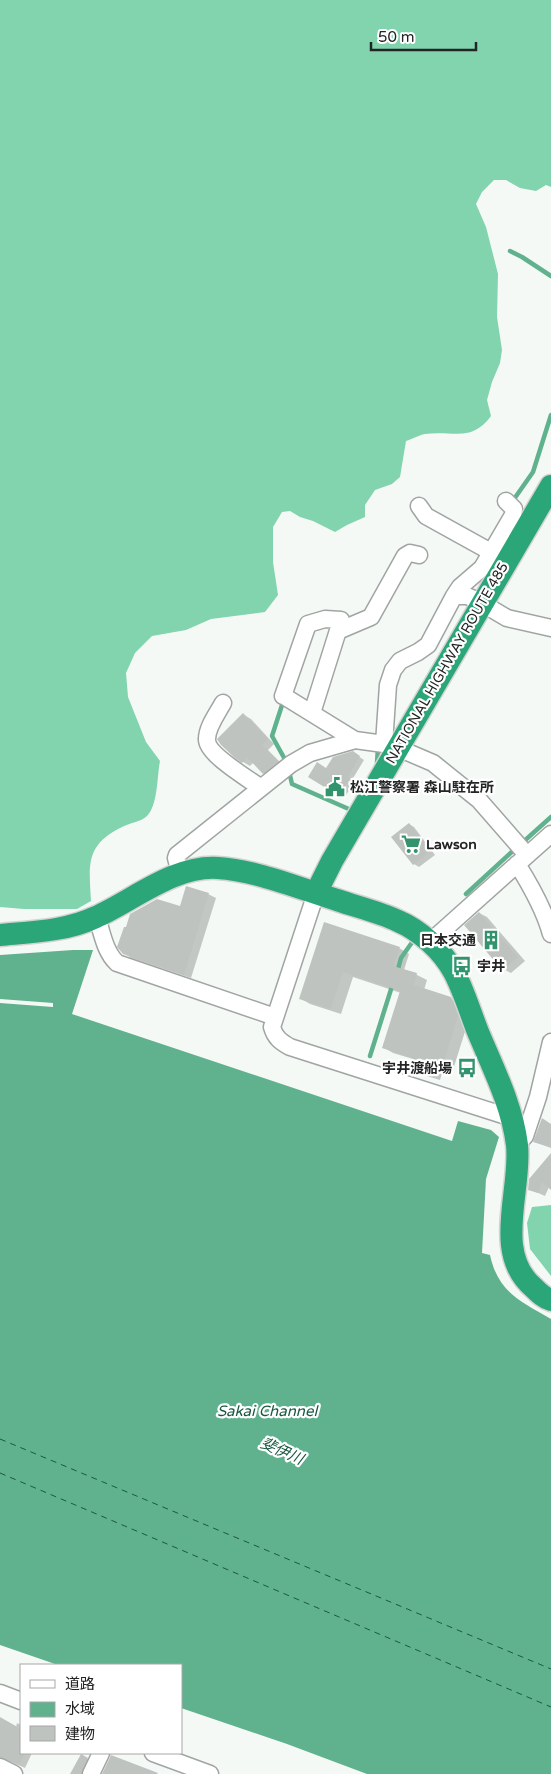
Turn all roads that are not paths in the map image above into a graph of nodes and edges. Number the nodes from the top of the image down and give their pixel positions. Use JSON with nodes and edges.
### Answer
{"nodes":[{"id":1,"x":551,"y":486,"type":"edge"},
{"id":2,"x":506,"y":501,"type":"dead end"},
{"id":3,"x":419,"y":506,"type":"dead end"},
{"id":4,"x":491,"y":552,"type":"junction"},
{"id":5,"x":419,"y":555,"type":"dead end"},
{"id":6,"x":454,"y":596,"type":"junction"},
{"id":7,"x":474,"y":599,"type":"dead end"},
{"id":8,"x":490,"y":608,"type":"dead end"},
{"id":9,"x":340,"y":622,"type":"junction"},
{"id":10,"x":551,"y":628,"type":"edge"},
{"id":11,"x":223,"y":703,"type":"dead end"},
{"id":12,"x":312,"y":713,"type":"junction"},
{"id":13,"x":355,"y":740,"type":"junction"},
{"id":14,"x":386,"y":744,"type":"junction"},
{"id":15,"x":261,"y":788,"type":"junction"},
{"id":16,"x":551,"y":834,"type":"edge"},
{"id":17,"x":521,"y":853,"type":"junction"},
{"id":18,"x":180,"y":873,"type":"junction"},
{"id":19,"x":316,"y":894,"type":"junction"},
{"id":20,"x":96,"y":917,"type":"junction"},
{"id":21,"x":551,"y":934,"type":"edge"},
{"id":22,"x":0,"y":935,"type":"edge"},
{"id":23,"x":430,"y":942,"type":"junction"},
{"id":24,"x":275,"y":1018,"type":"junction"},
{"id":25,"x":551,"y":1042,"type":"edge"},
{"id":26,"x":512,"y":1118,"type":"junction"},
{"id":27,"x":517,"y":1145,"type":"junction"},
{"id":28,"x":551,"y":1300,"type":"edge"},
{"id":29,"x":0,"y":1693,"type":"edge"},
{"id":30,"x":20,"y":1702,"type":"edge"},
{"id":31,"x":100,"y":1754,"type":"edge"},
{"id":32,"x":156,"y":1754,"type":"edge"},
{"id":33,"x":0,"y":1767,"type":"edge"},
{"id":34,"x":14,"y":1774,"type":"edge"},
{"id":35,"x":90,"y":1774,"type":"edge"},
{"id":36,"x":210,"y":1774,"type":"edge"}],
"edges":[{"from":1,"to":14,"type":"highway","name":"NATIONAL HIGHWAY ROUTE 485"},
{"from":2,"to":4,"type":"street"},
{"from":3,"to":4,"type":"street"},
{"from":4,"to":6,"type":"street"},
{"from":5,"to":9,"type":"street"},
{"from":6,"to":7,"type":"street"},
{"from":6,"to":14,"type":"street"},
{"from":8,"to":10,"type":"street"},
{"from":9,"to":12,"type":"street"},
{"from":9,"to":12,"type":"street"},
{"from":11,"to":15,"type":"street"},
{"from":12,"to":13,"type":"street"},
{"from":13,"to":14,"type":"street"},
{"from":13,"to":15,"type":"street"},
{"from":14,"to":17,"type":"street"},
{"from":14,"to":19,"type":"highway","name":"NATIONAL HIGHWAY ROUTE 485"},
{"from":15,"to":18,"type":"street"},
{"from":16,"to":17,"type":"street"},
{"from":17,"to":21,"type":"street"},
{"from":17,"to":23,"type":"street"},
{"from":18,"to":19,"type":"highway"},
{"from":18,"to":20,"type":"highway"},
{"from":19,"to":23,"type":"highway"},
{"from":19,"to":24,"type":"street"},
{"from":20,"to":22,"type":"highway"},
{"from":20,"to":24,"type":"street"},
{"from":23,"to":26,"type":"highway"},
{"from":24,"to":26,"type":"street"},
{"from":25,"to":27,"type":"street"},
{"from":26,"to":27,"type":"highway"},
{"from":27,"to":28,"type":"highway"},
{"from":29,"to":30,"type":"street"},
{"from":31,"to":35,"type":"street"},
{"from":32,"to":36,"type":"street"},
{"from":33,"to":34,"type":"street"}]}
